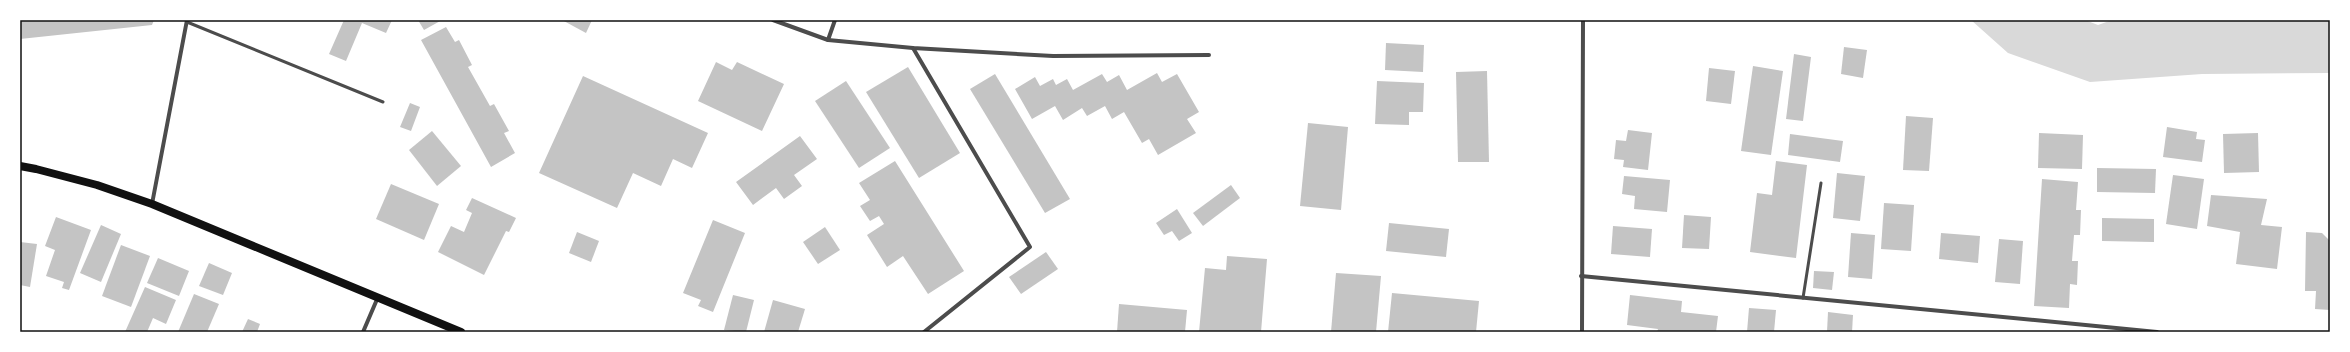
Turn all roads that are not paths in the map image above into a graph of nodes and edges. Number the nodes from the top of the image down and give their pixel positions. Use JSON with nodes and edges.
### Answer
{"nodes":[{"id":1,"x":773,"y":20,"type":"edge"},
{"id":2,"x":835,"y":20,"type":"edge"},
{"id":3,"x":1583,"y":20,"type":"edge"},
{"id":4,"x":187,"y":21,"type":"edge"},
{"id":5,"x":828,"y":40,"type":"junction"},
{"id":6,"x":913,"y":48,"type":"junction"},
{"id":7,"x":1209,"y":55,"type":"dead end"},
{"id":8,"x":383,"y":102,"type":"dead end"},
{"id":9,"x":20,"y":166,"type":"edge"},
{"id":10,"x":1821,"y":182,"type":"dead end"},
{"id":11,"x":152,"y":204,"type":"junction"},
{"id":12,"x":1581,"y":276,"type":"junction"},
{"id":13,"x":378,"y":296,"type":"junction"},
{"id":14,"x":1803,"y":298,"type":"junction"},
{"id":15,"x":363,"y":332,"type":"edge"},
{"id":16,"x":461,"y":332,"type":"edge"},
{"id":17,"x":924,"y":332,"type":"edge"},
{"id":18,"x":1582,"y":332,"type":"edge"},
{"id":19,"x":2157,"y":332,"type":"edge"}],
"edges":[{"from":1,"to":5,"type":"street"},
{"from":2,"to":5,"type":"street"},
{"from":3,"to":12,"type":"street"},
{"from":4,"to":8,"type":"lane"},
{"from":4,"to":11,"type":"street"},
{"from":5,"to":6,"type":"street"},
{"from":6,"to":7,"type":"street"},
{"from":6,"to":17,"type":"street"},
{"from":9,"to":11,"type":"main road"},
{"from":10,"to":14,"type":"lane"},
{"from":11,"to":13,"type":"main road"},
{"from":12,"to":14,"type":"street"},
{"from":12,"to":18,"type":"street"},
{"from":13,"to":15,"type":"street"},
{"from":13,"to":16,"type":"main road"},
{"from":14,"to":19,"type":"street"}]}
